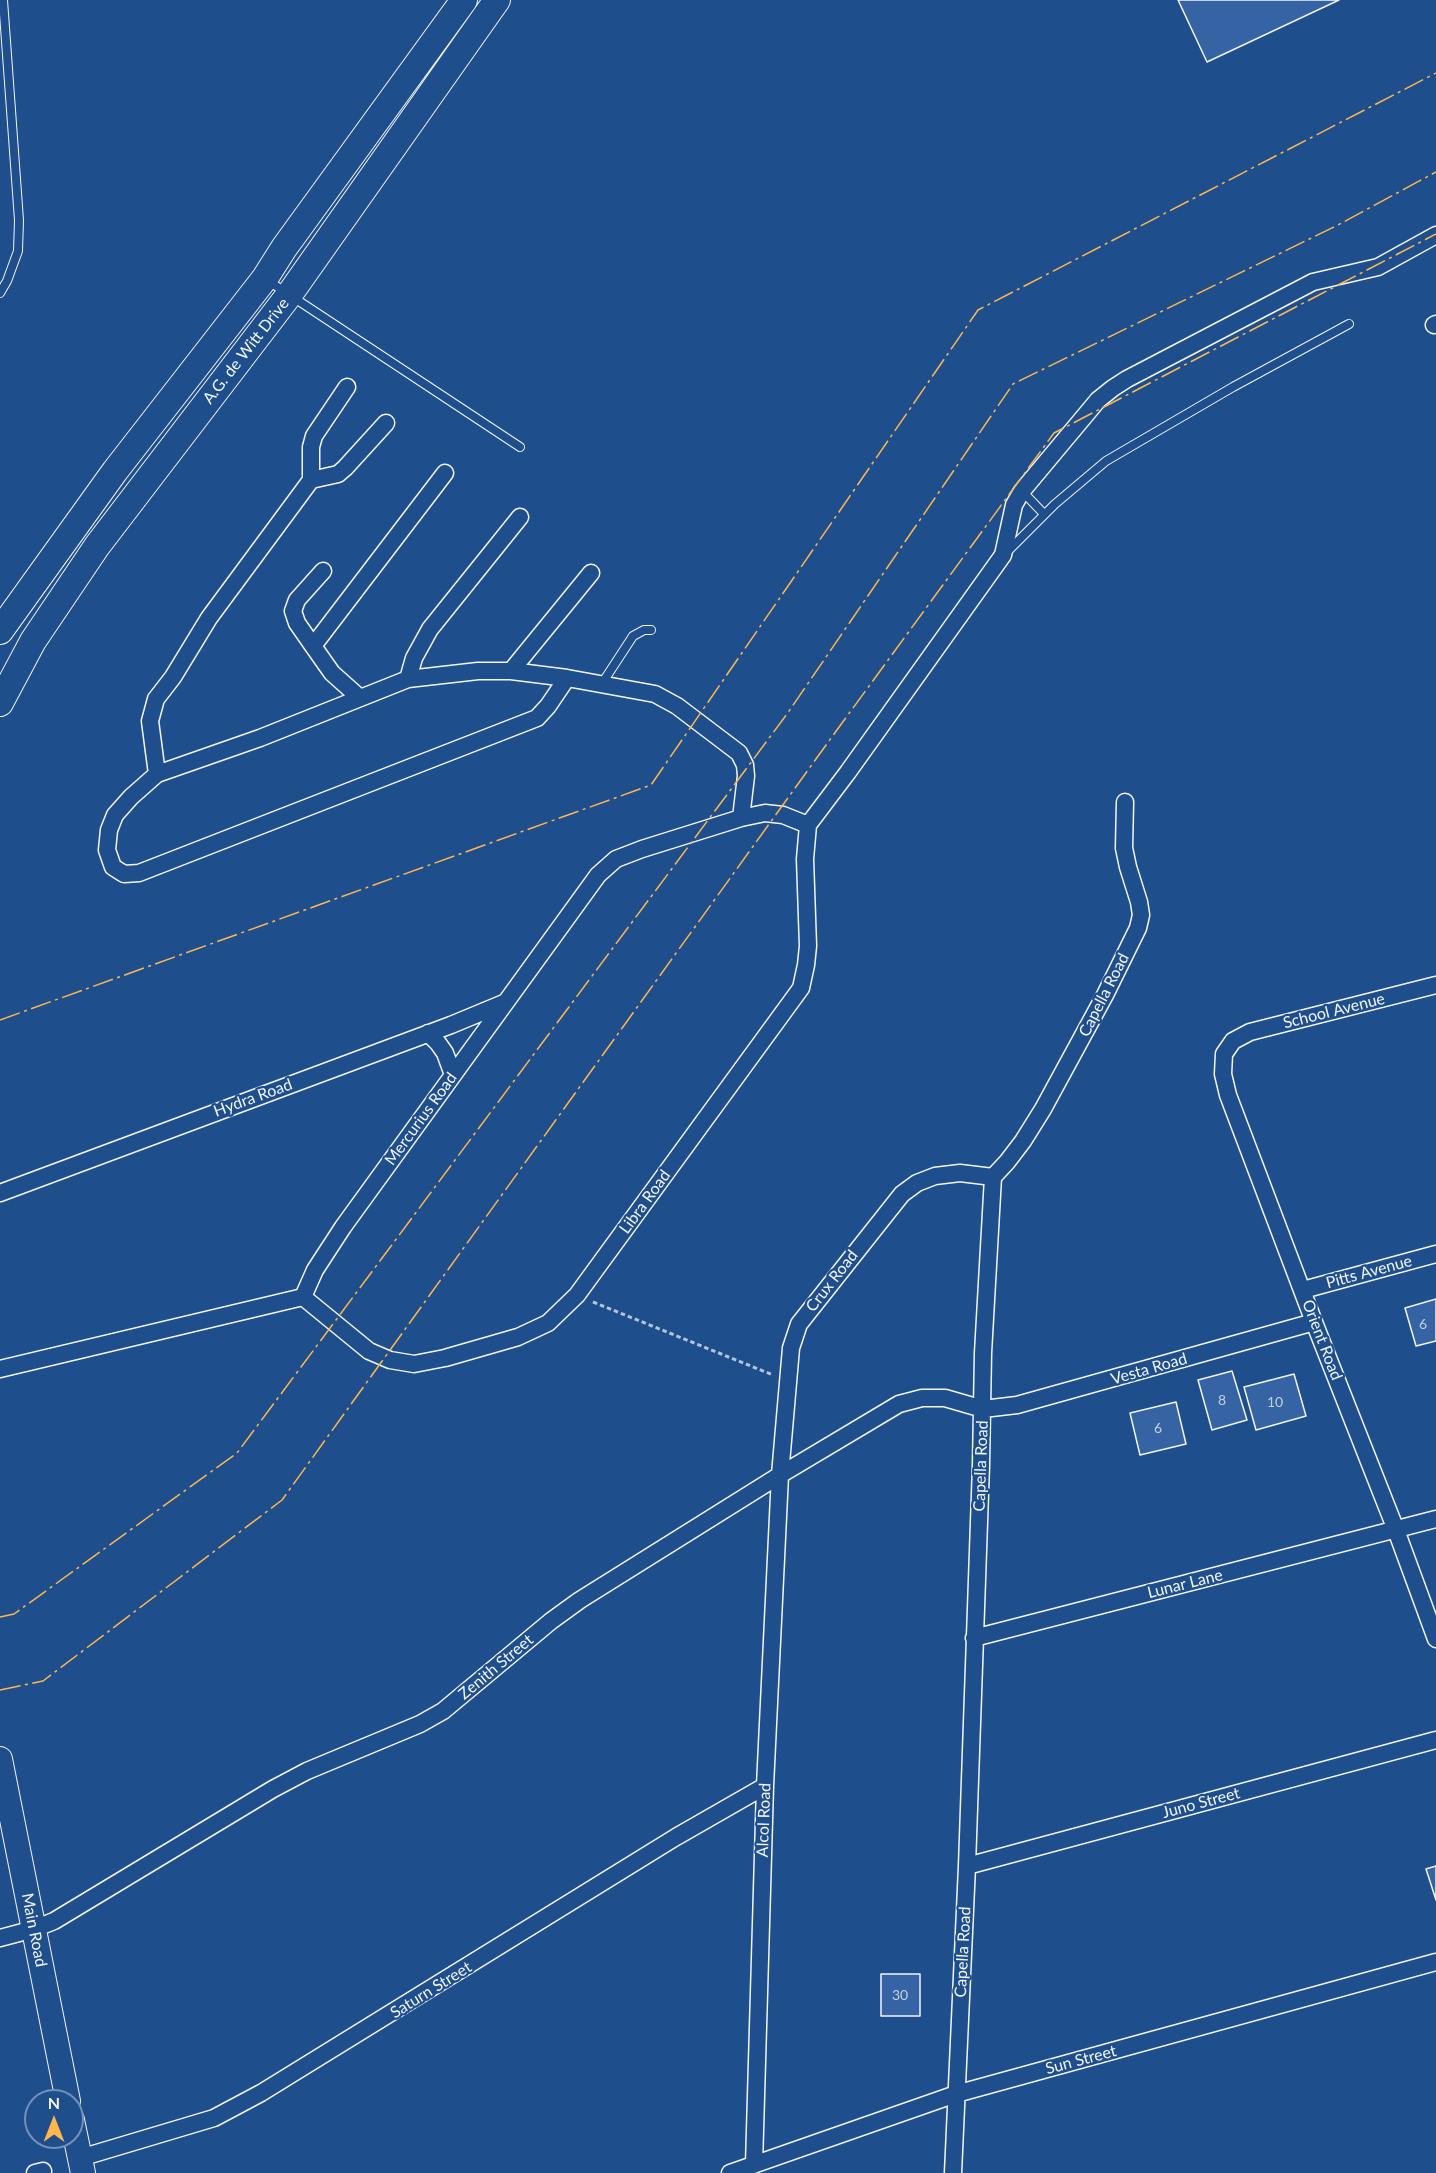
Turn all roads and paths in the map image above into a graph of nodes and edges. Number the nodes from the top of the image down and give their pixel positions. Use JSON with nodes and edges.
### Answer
{"nodes":[{"id":1,"x":3,"y":0,"type":"edge"},
{"id":2,"x":464,"y":0,"type":"edge"},
{"id":3,"x":485,"y":4,"type":"edge"},
{"id":4,"x":1436,"y":236,"type":"edge"},
{"id":5,"x":265,"y":278,"type":"junction"},
{"id":6,"x":0,"y":292,"type":"edge"},
{"id":7,"x":289,"y":295,"type":"junction"},
{"id":8,"x":1349,"y":324,"type":"dead end"},
{"id":9,"x":347,"y":387,"type":"dead end"},
{"id":10,"x":386,"y":423,"type":"dead end"},
{"id":11,"x":520,"y":447,"type":"dead end"},
{"id":12,"x":115,"y":471,"type":"junction"},
{"id":13,"x":445,"y":473,"type":"dead end"},
{"id":14,"x":311,"y":480,"type":"junction"},
{"id":15,"x":141,"y":487,"type":"junction"},
{"id":16,"x":1022,"y":491,"type":"junction"},
{"id":17,"x":1044,"y":514,"type":"junction"},
{"id":18,"x":520,"y":517,"type":"dead end"},
{"id":19,"x":71,"y":531,"type":"junction"},
{"id":20,"x":97,"y":546,"type":"junction"},
{"id":21,"x":1003,"y":555,"type":"junction"},
{"id":22,"x":323,"y":571,"type":"dead end"},
{"id":23,"x":591,"y":573,"type":"dead end"},
{"id":24,"x":651,"y":630,"type":"dead end"},
{"id":25,"x":0,"y":631,"type":"edge"},
{"id":26,"x":313,"y":646,"type":"junction"},
{"id":27,"x":511,"y":671,"type":"junction"},
{"id":28,"x":567,"y":678,"type":"junction"},
{"id":29,"x":408,"y":679,"type":"junction"},
{"id":30,"x":600,"y":685,"type":"junction"},
{"id":31,"x":360,"y":698,"type":"junction"},
{"id":32,"x":0,"y":703,"type":"edge"},
{"id":33,"x":157,"y":774,"type":"junction"},
{"id":34,"x":1125,"y":802,"type":"dead end"},
{"id":35,"x":741,"y":818,"type":"junction"},
{"id":36,"x":808,"y":825,"type":"junction"},
{"id":37,"x":1436,"y":985,"type":"edge"},
{"id":38,"x":506,"y":1002,"type":"junction"},
{"id":39,"x":428,"y":1033,"type":"junction"},
{"id":40,"x":1233,"y":1041,"type":"joint"},
{"id":41,"x":453,"y":1075,"type":"junction"},
{"id":42,"x":993,"y":1177,"type":"junction"},
{"id":43,"x":0,"y":1193,"type":"edge"},
{"id":44,"x":1436,"y":1254,"type":"edge"},
{"id":45,"x":1303,"y":1290,"type":"junction"},
{"id":46,"x":577,"y":1295,"type":"junction"},
{"id":47,"x":303,"y":1297,"type":"junction"},
{"id":48,"x":1314,"y":1322,"type":"junction"},
{"id":49,"x":0,"y":1369,"type":"edge"},
{"id":50,"x":786,"y":1381,"type":"junction"},
{"id":51,"x":982,"y":1410,"type":"junction"},
{"id":52,"x":780,"y":1475,"type":"junction"},
{"id":53,"x":1436,"y":1519,"type":"edge"},
{"id":54,"x":1396,"y":1530,"type":"junction"},
{"id":55,"x":974,"y":1638,"type":"junction"},
{"id":56,"x":1436,"y":1639,"type":"edge"},
{"id":57,"x":1436,"y":1740,"type":"edge"},
{"id":58,"x":0,"y":1759,"type":"edge"},
{"id":59,"x":765,"y":1786,"type":"junction"},
{"id":60,"x":967,"y":1866,"type":"junction"},
{"id":61,"x":34,"y":1929,"type":"junction"},
{"id":62,"x":0,"y":1938,"type":"edge"},
{"id":63,"x":1436,"y":1962,"type":"edge"},
{"id":64,"x":66,"y":2089,"type":"edge"},
{"id":65,"x":956,"y":2094,"type":"junction"},
{"id":66,"x":78,"y":2149,"type":"edge"},
{"id":67,"x":754,"y":2165,"type":"junction"},
{"id":68,"x":81,"y":2166,"type":"edge"},
{"id":69,"x":730,"y":2173,"type":"edge"},
{"id":70,"x":953,"y":2173,"type":"edge"}],
"edges":[{"from":1,"to":6,"type":"lane"},
{"from":2,"to":5,"type":"main road","name":"A.G. de Witt Drive"},
{"from":3,"to":7,"type":"main road","name":"A.G. de Witt Drive"},
{"from":4,"to":16,"type":"street"},
{"from":5,"to":7,"type":"lane"},
{"from":5,"to":12,"type":"main road","name":"A.G. de Witt Drive"},
{"from":7,"to":11,"type":"lane"},
{"from":7,"to":15,"type":"main road","name":"A.G. de Witt Drive"},
{"from":8,"to":17,"type":"lane"},
{"from":9,"to":14,"type":"street"},
{"from":10,"to":14,"type":"street"},
{"from":12,"to":15,"type":"main road"},
{"from":12,"to":19,"type":"main road","name":"A.G. de Witt Drive"},
{"from":13,"to":26,"type":"street"},
{"from":14,"to":33,"type":"street"},
{"from":15,"to":20,"type":"main road","name":"A.G. de Witt Drive"},
{"from":16,"to":17,"type":"lane"},
{"from":16,"to":21,"type":"street"},
{"from":17,"to":21,"type":"lane"},
{"from":18,"to":29,"type":"street"},
{"from":19,"to":20,"type":"main road"},
{"from":19,"to":25,"type":"main road","name":"A.G. de Witt Drive"},
{"from":20,"to":32,"type":"main road","name":"A.G. de Witt Drive"},
{"from":21,"to":36,"type":"street"},
{"from":22,"to":26,"type":"street"},
{"from":23,"to":27,"type":"street"},
{"from":24,"to":30,"type":"lane"},
{"from":26,"to":31,"type":"street"},
{"from":27,"to":28,"type":"street"},
{"from":27,"to":29,"type":"street"},
{"from":28,"to":30,"type":"street"},
{"from":28,"to":33,"type":"street"},
{"from":29,"to":31,"type":"street"},
{"from":30,"to":35,"type":"street"},
{"from":31,"to":33,"type":"street"},
{"from":34,"to":42,"type":"street","name":"Capella Road"},
{"from":35,"to":36,"type":"street","name":"Mercurius Road"},
{"from":35,"to":38,"type":"street","name":"Mercurius Road"},
{"from":36,"to":46,"type":"street","name":"Libra Road"},
{"from":37,"to":40,"type":"street","name":"School Avenue"},
{"from":38,"to":39,"type":"street","name":"Hydra Road"},
{"from":38,"to":41,"type":"street","name":"Mercurius Road"},
{"from":39,"to":41,"type":"street"},
{"from":39,"to":43,"type":"street","name":"Hydra Road"},
{"from":40,"to":45,"type":"street","name":"Orient Road"},
{"from":41,"to":47,"type":"street","name":"Mercurius Road"},
{"from":42,"to":50,"type":"street","name":"Crux Road"},
{"from":42,"to":51,"type":"street","name":"Capella Road"},
{"from":44,"to":45,"type":"street","name":"Pitts Avenue"},
{"from":45,"to":48,"type":"street","name":"Orient Road"},
{"from":46,"to":47,"type":"street","name":"Libra Road"},
{"from":46,"to":50,"type":"path"},
{"from":47,"to":49,"type":"street"},
{"from":48,"to":51,"type":"street","name":"Vesta Road"},
{"from":48,"to":54,"type":"street","name":"Orient Road"},
{"from":50,"to":52,"type":"street","name":"Crux Road"},
{"from":51,"to":52,"type":"street","name":"Zenith Street"},
{"from":51,"to":55,"type":"street","name":"Capella Road"},
{"from":52,"to":59,"type":"street","name":"Alcol Road"},
{"from":52,"to":61,"type":"street","name":"Zenith Street"},
{"from":53,"to":54,"type":"street","name":"Lunar Lane"},
{"from":54,"to":55,"type":"street","name":"Lunar Lane"},
{"from":54,"to":56,"type":"street","name":"Orient Road"},
{"from":55,"to":60,"type":"street","name":"Capella Road"},
{"from":57,"to":60,"type":"street","name":"Juno Street"},
{"from":58,"to":61,"type":"street","name":"Main Road"},
{"from":59,"to":67,"type":"street","name":"Alcol Road"},
{"from":59,"to":68,"type":"street","name":"Saturn Street"},
{"from":60,"to":65,"type":"street","name":"Capella Road"},
{"from":61,"to":62,"type":"street","name":"Zenith Street"},
{"from":61,"to":64,"type":"street","name":"Main Road"},
{"from":63,"to":65,"type":"street","name":"Sun Street"},
{"from":65,"to":67,"type":"street","name":"Sun Street"},
{"from":65,"to":70,"type":"street","name":"Capella Road"},
{"from":66,"to":68,"type":"street"},
{"from":67,"to":69,"type":"street","name":"Sun Street"}]}
